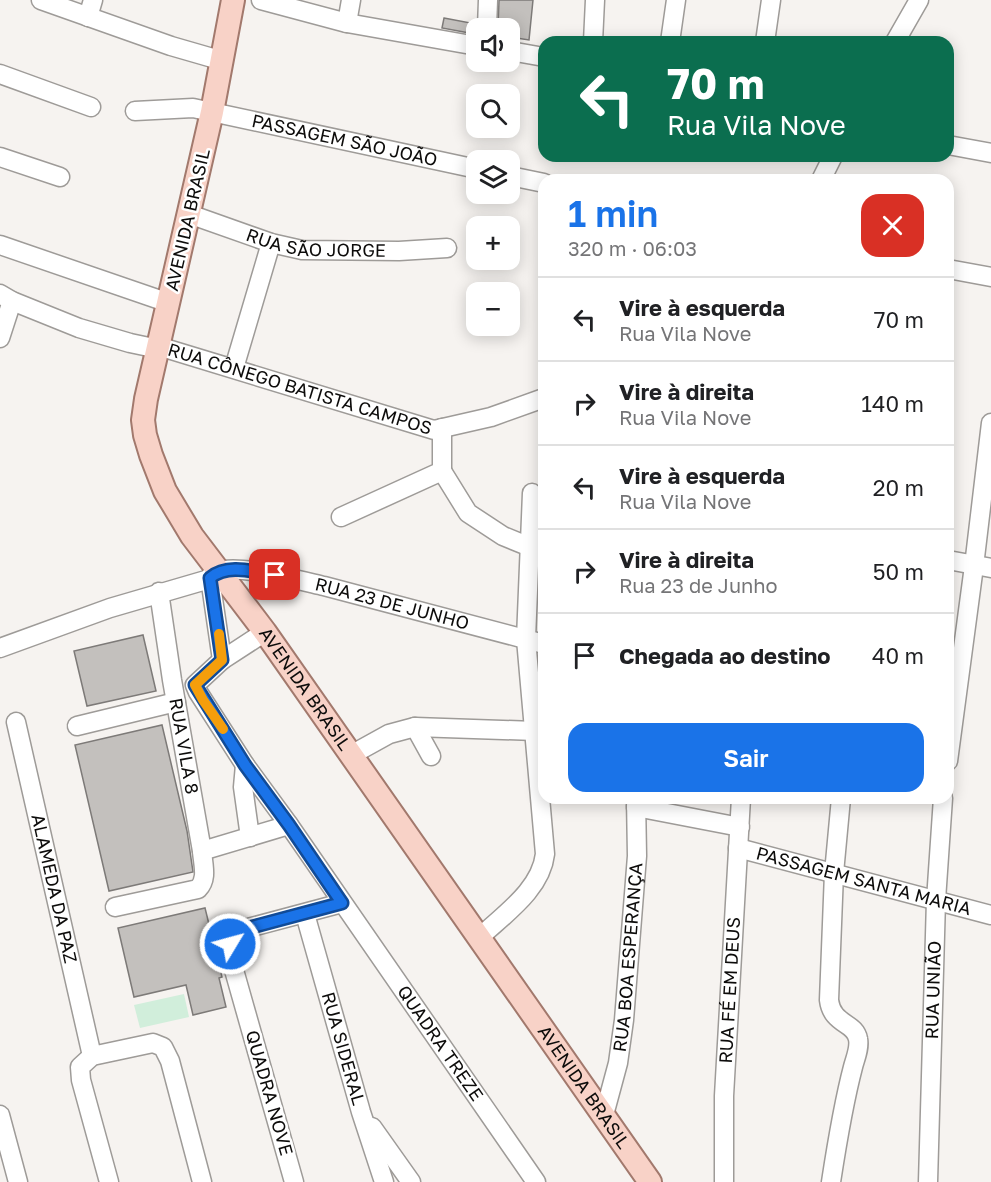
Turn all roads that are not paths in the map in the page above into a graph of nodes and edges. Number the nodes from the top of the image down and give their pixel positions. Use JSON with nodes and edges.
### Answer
{"nodes":[{"id":1,"x":41,"y":0,"type":"edge"},
{"id":2,"x":233,"y":0,"type":"edge"},
{"id":3,"x":261,"y":0,"type":"edge"},
{"id":4,"x":351,"y":0,"type":"edge"},
{"id":5,"x":488,"y":0,"type":"edge"},
{"id":6,"x":595,"y":0,"type":"edge"},
{"id":7,"x":676,"y":0,"type":"edge"},
{"id":8,"x":771,"y":0,"type":"edge"},
{"id":9,"x":919,"y":0,"type":"edge"},
{"id":10,"x":91,"y":9,"type":"edge"},
{"id":11,"x":487,"y":18,"type":"edge"},
{"id":12,"x":347,"y":23,"type":"junction"},
{"id":13,"x":593,"y":36,"type":"edge"},
{"id":14,"x":671,"y":36,"type":"edge"},
{"id":15,"x":766,"y":36,"type":"edge"},
{"id":16,"x":898,"y":36,"type":"edge"},
{"id":17,"x":466,"y":44,"type":"edge"},
{"id":18,"x":520,"y":53,"type":"edge"},
{"id":19,"x":538,"y":56,"type":"edge"},
{"id":20,"x":223,"y":61,"type":"junction"},
{"id":21,"x":0,"y":74,"type":"edge"},
{"id":22,"x":92,"y":107,"type":"dead end"},
{"id":23,"x":135,"y":111,"type":"dead end"},
{"id":24,"x":212,"y":112,"type":"junction"},
{"id":25,"x":954,"y":146,"type":"edge"},
{"id":26,"x":991,"y":153,"type":"edge"},
{"id":27,"x":0,"y":157,"type":"edge"},
{"id":28,"x":466,"y":167,"type":"edge"},
{"id":29,"x":60,"y":177,"type":"dead end"},
{"id":30,"x":520,"y":178,"type":"edge"},
{"id":31,"x":538,"y":182,"type":"edge"},
{"id":32,"x":189,"y":214,"type":"junction"},
{"id":33,"x":272,"y":243,"type":"junction"},
{"id":34,"x":0,"y":245,"type":"edge"},
{"id":35,"x":447,"y":248,"type":"dead end"},
{"id":36,"x":954,"y":269,"type":"edge"},
{"id":37,"x":991,"y":277,"type":"edge"},
{"id":38,"x":6,"y":298,"type":"edge"},
{"id":39,"x":168,"y":303,"type":"junction"},
{"id":40,"x":0,"y":338,"type":"edge"},
{"id":41,"x":158,"y":346,"type":"junction"},
{"id":42,"x":234,"y":368,"type":"junction"},
{"id":43,"x":538,"y":400,"type":"edge"},
{"id":44,"x":991,"y":423,"type":"edge"},
{"id":45,"x":442,"y":428,"type":"junction"},
{"id":46,"x":442,"y":471,"type":"junction"},
{"id":47,"x":532,"y":493,"type":"dead end"},
{"id":48,"x":538,"y":512,"type":"edge"},
{"id":49,"x":341,"y":518,"type":"dead end"},
{"id":50,"x":530,"y":547,"type":"junction"},
{"id":51,"x":954,"y":561,"type":"edge"},
{"id":52,"x":983,"y":567,"type":"edge"},
{"id":53,"x":214,"y":574,"type":"junction"},
{"id":54,"x":159,"y":592,"type":"junction"},
{"id":55,"x":265,"y":633,"type":"junction"},
{"id":56,"x":526,"y":639,"type":"junction"},
{"id":57,"x":538,"y":642,"type":"edge"},
{"id":58,"x":1,"y":643,"type":"edge"},
{"id":59,"x":222,"y":660,"type":"junction"},
{"id":60,"x":195,"y":685,"type":"junction"},
{"id":61,"x":175,"y":696,"type":"junction"},
{"id":62,"x":16,"y":722,"type":"dead end"},
{"id":63,"x":77,"y":726,"type":"dead end"},
{"id":64,"x":415,"y":727,"type":"junction"},
{"id":65,"x":954,"y":729,"type":"edge"},
{"id":66,"x":535,"y":731,"type":"junction"},
{"id":67,"x":351,"y":754,"type":"junction"},
{"id":68,"x":431,"y":756,"type":"dead end"},
{"id":69,"x":245,"y":765,"type":"junction"},
{"id":70,"x":538,"y":768,"type":"edge"},
{"id":71,"x":541,"y":804,"type":"edge"},
{"id":72,"x":636,"y":804,"type":"edge"},
{"id":73,"x":644,"y":804,"type":"edge"},
{"id":74,"x":741,"y":804,"type":"edge"},
{"id":75,"x":840,"y":804,"type":"edge"},
{"id":76,"x":943,"y":804,"type":"edge"},
{"id":77,"x":289,"y":825,"type":"junction"},
{"id":78,"x":740,"y":827,"type":"junction"},
{"id":79,"x":250,"y":837,"type":"junction"},
{"id":80,"x":738,"y":849,"type":"junction"},
{"id":81,"x":202,"y":851,"type":"junction"},
{"id":82,"x":834,"y":873,"type":"junction"},
{"id":83,"x":936,"y":900,"type":"junction"},
{"id":84,"x":342,"y":903,"type":"junction"},
{"id":85,"x":115,"y":907,"type":"dead end"},
{"id":86,"x":305,"y":914,"type":"junction"},
{"id":87,"x":991,"y":915,"type":"edge"},
{"id":88,"x":479,"y":938,"type":"junction"},
{"id":89,"x":92,"y":1056,"type":"junction"},
{"id":90,"x":361,"y":1112,"type":"junction"},
{"id":91,"x":0,"y":1115,"type":"edge"},
{"id":92,"x":604,"y":1115,"type":"junction"},
{"id":93,"x":18,"y":1182,"type":"edge"},
{"id":94,"x":110,"y":1182,"type":"edge"},
{"id":95,"x":202,"y":1182,"type":"edge"},
{"id":96,"x":294,"y":1182,"type":"edge"},
{"id":97,"x":384,"y":1182,"type":"edge"},
{"id":98,"x":411,"y":1182,"type":"edge"},
{"id":99,"x":536,"y":1182,"type":"edge"},
{"id":100,"x":650,"y":1182,"type":"edge"},
{"id":101,"x":724,"y":1182,"type":"edge"},
{"id":102,"x":831,"y":1182,"type":"edge"},
{"id":103,"x":928,"y":1182,"type":"edge"}],
"edges":[{"from":1,"to":10,"type":"street"},
{"from":2,"to":20,"type":"main road","name":"AVENIDA BRASIL"},
{"from":3,"to":12,"type":"street"},
{"from":4,"to":12,"type":"street"},
{"from":5,"to":11,"type":"street"},
{"from":6,"to":13,"type":"street"},
{"from":7,"to":14,"type":"street"},
{"from":8,"to":15,"type":"street"},
{"from":9,"to":16,"type":"street"},
{"from":10,"to":20,"type":"street"},
{"from":12,"to":17,"type":"street"},
{"from":18,"to":19,"type":"street"},
{"from":20,"to":24,"type":"main road","name":"AVENIDA BRASIL"},
{"from":21,"to":22,"type":"street"},
{"from":23,"to":24,"type":"street","name":"PASSAGEM SÃO JOÃO"},
{"from":24,"to":28,"type":"street","name":"PASSAGEM SÃO JOÃO"},
{"from":24,"to":32,"type":"main road","name":"AVENIDA BRASIL"},
{"from":25,"to":26,"type":"street"},
{"from":27,"to":29,"type":"street"},
{"from":30,"to":31,"type":"street"},
{"from":32,"to":33,"type":"street","name":"RUA SÃO JORGE"},
{"from":32,"to":39,"type":"main road","name":"AVENIDA BRASIL"},
{"from":33,"to":35,"type":"street","name":"RUA SÃO JORGE"},
{"from":33,"to":42,"type":"street"},
{"from":34,"to":39,"type":"street"},
{"from":36,"to":37,"type":"street"},
{"from":38,"to":40,"type":"street"},
{"from":38,"to":41,"type":"street","name":"RUA CÔNEGO BATISTA CAMPOS"},
{"from":39,"to":41,"type":"main road","name":"AVENIDA BRASIL"},
{"from":41,"to":42,"type":"street","name":"RUA CÔNEGO BATISTA CAMPOS"},
{"from":41,"to":53,"type":"main road","name":"AVENIDA BRASIL"},
{"from":42,"to":45,"type":"street","name":"RUA CÔNEGO BATISTA CAMPOS"},
{"from":43,"to":45,"type":"street","name":"RUA CÔNEGO BATISTA CAMPOS"},
{"from":44,"to":52,"type":"street"},
{"from":45,"to":46,"type":"street"},
{"from":46,"to":49,"type":"street"},
{"from":46,"to":50,"type":"street"},
{"from":47,"to":48,"type":"street"},
{"from":48,"to":50,"type":"street"},
{"from":50,"to":56,"type":"street"},
{"from":51,"to":52,"type":"street"},
{"from":52,"to":65,"type":"street"},
{"from":53,"to":54,"type":"street","name":"RUA 23 DE JUNHO"},
{"from":53,"to":55,"type":"main road","name":"AVENIDA BRASIL"},
{"from":53,"to":56,"type":"street","name":"RUA 23 DE JUNHO"},
{"from":53,"to":59,"type":"street"},
{"from":54,"to":58,"type":"street","name":"RUA 23 DE JUNHO"},
{"from":54,"to":61,"type":"street","name":"RUA VILA 8"},
{"from":55,"to":59,"type":"street"},
{"from":55,"to":67,"type":"main road","name":"AVENIDA BRASIL"},
{"from":56,"to":57,"type":"street","name":"RUA 23 DE JUNHO"},
{"from":56,"to":66,"type":"street"},
{"from":59,"to":60,"type":"street"},
{"from":60,"to":61,"type":"street"},
{"from":60,"to":69,"type":"street","name":"QUADRA TREZE"},
{"from":61,"to":63,"type":"street"},
{"from":61,"to":81,"type":"street","name":"RUA VILA 8"},
{"from":62,"to":89,"type":"street","name":"ALAMEDA DA PAZ"},
{"from":64,"to":66,"type":"street"},
{"from":64,"to":67,"type":"street"},
{"from":64,"to":68,"type":"street"},
{"from":66,"to":70,"type":"street"},
{"from":67,"to":88,"type":"main road","name":"AVENIDA BRASIL"},
{"from":69,"to":77,"type":"street","name":"QUADRA TREZE"},
{"from":69,"to":79,"type":"street"},
{"from":71,"to":88,"type":"street"},
{"from":72,"to":92,"type":"street","name":"RUA BOA ESPERANÇA"},
{"from":73,"to":78,"type":"street","name":"PASSAGEM SANTA MARIA"},
{"from":74,"to":78,"type":"street","name":"RUA FÉ EM DEUS"},
{"from":75,"to":82,"type":"street"},
{"from":76,"to":83,"type":"street","name":"RUA UNIÃO"},
{"from":77,"to":79,"type":"street"},
{"from":77,"to":84,"type":"street","name":"QUADRA TREZE"},
{"from":78,"to":80,"type":"street","name":"RUA FÉ EM DEUS"},
{"from":79,"to":81,"type":"street"},
{"from":80,"to":82,"type":"street","name":"PASSAGEM SANTA MARIA"},
{"from":80,"to":101,"type":"street","name":"RUA FÉ EM DEUS"},
{"from":81,"to":85,"type":"street","name":"RUA VILA 8"},
{"from":82,"to":83,"type":"street","name":"PASSAGEM SANTA MARIA"},
{"from":82,"to":102,"type":"street"},
{"from":83,"to":87,"type":"street","name":"PASSAGEM SANTA MARIA"},
{"from":83,"to":103,"type":"street","name":"RUA UNIÃO"},
{"from":84,"to":86,"type":"street"},
{"from":84,"to":99,"type":"street","name":"QUADRA TREZE"},
{"from":86,"to":90,"type":"street","name":"RUA SIDERAL"},
{"from":86,"to":96,"type":"street","name":"QUADRA NOVE"},
{"from":88,"to":92,"type":"main road","name":"AVENIDA BRASIL"},
{"from":89,"to":94,"type":"street"},
{"from":89,"to":95,"type":"street"},
{"from":90,"to":97,"type":"street","name":"RUA SIDERAL"},
{"from":90,"to":98,"type":"street"},
{"from":91,"to":93,"type":"street"},
{"from":92,"to":100,"type":"main road","name":"AVENIDA BRASIL"}]}
